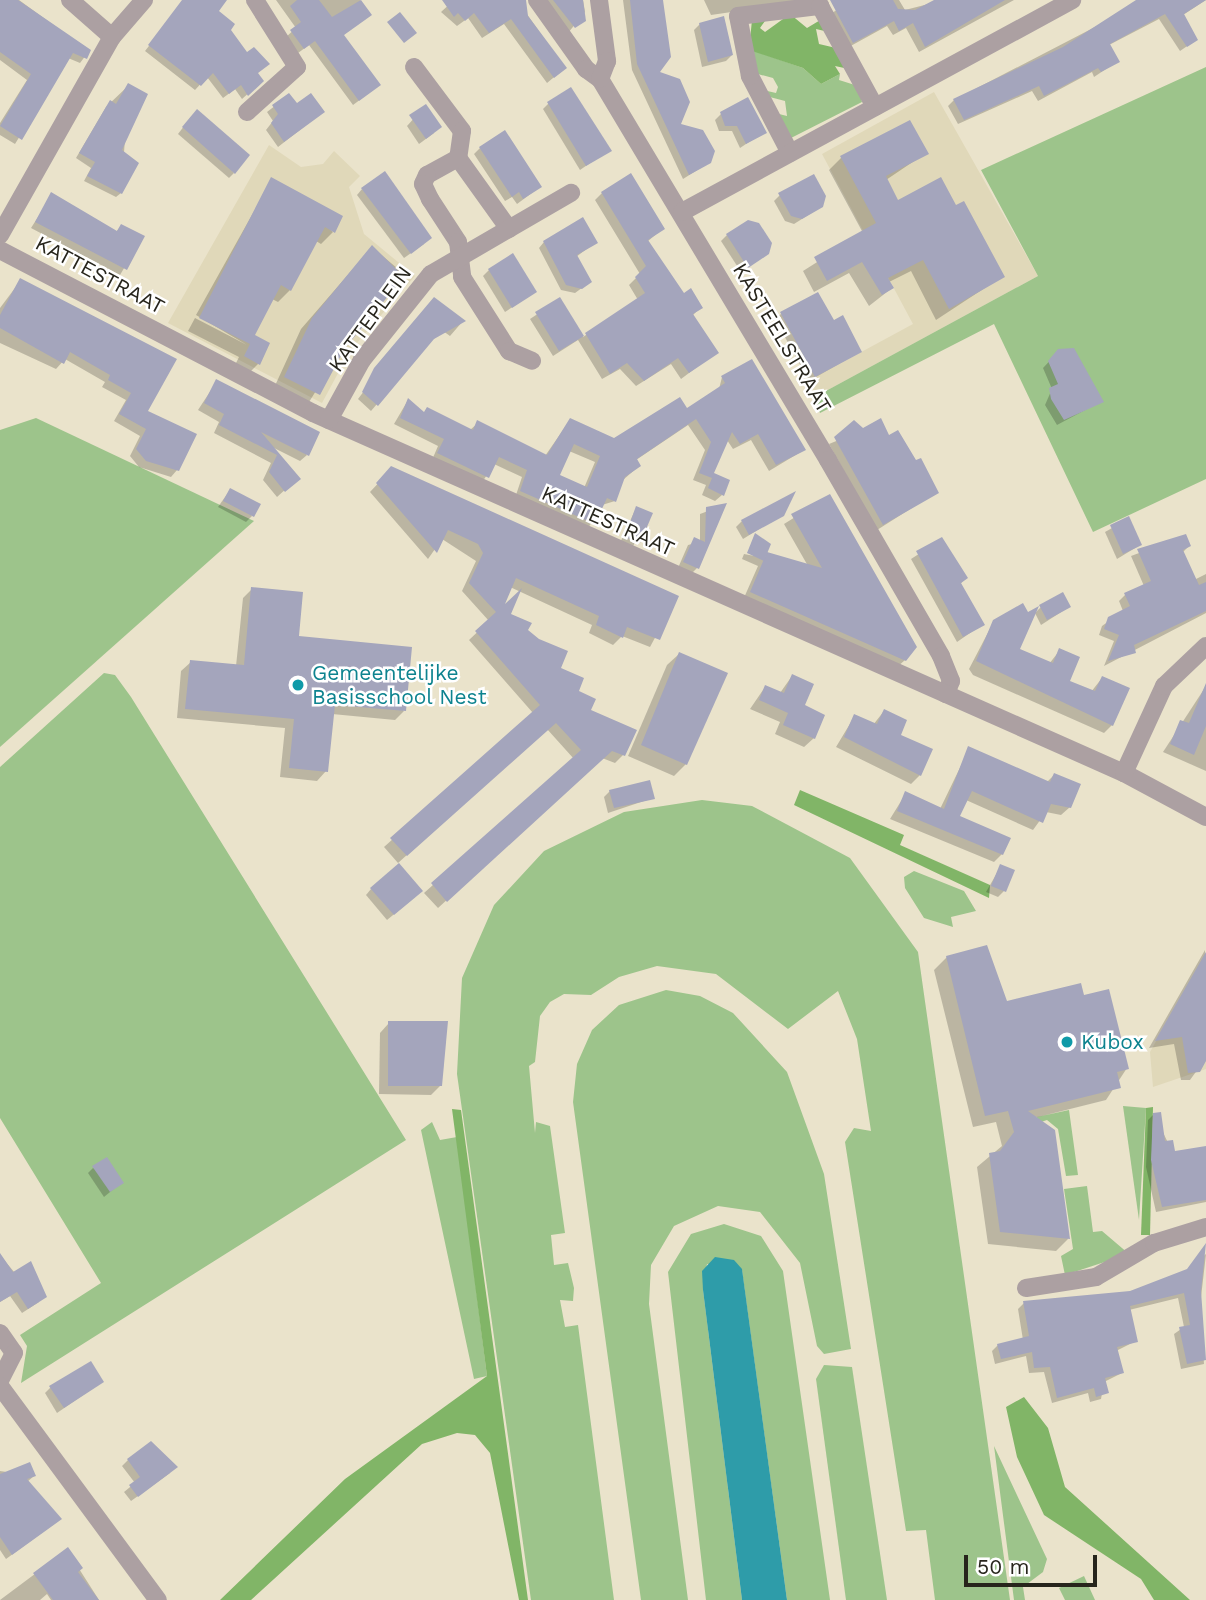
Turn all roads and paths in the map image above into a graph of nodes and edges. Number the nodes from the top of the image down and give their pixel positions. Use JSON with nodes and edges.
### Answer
{"nodes":[{"id":1,"x":70,"y":0,"type":"edge"},
{"id":2,"x":144,"y":0,"type":"edge"},
{"id":3,"x":255,"y":0,"type":"edge"},
{"id":4,"x":537,"y":0,"type":"edge"},
{"id":5,"x":599,"y":0,"type":"edge"},
{"id":6,"x":1072,"y":0,"type":"edge"},
{"id":7,"x":112,"y":37,"type":"junction"},
{"id":8,"x":414,"y":67,"type":"dead end"},
{"id":9,"x":600,"y":79,"type":"junction"},
{"id":10,"x":875,"y":107,"type":"junction"},
{"id":11,"x":247,"y":112,"type":"dead end"},
{"id":12,"x":790,"y":153,"type":"junction"},
{"id":13,"x":458,"y":158,"type":"junction"},
{"id":14,"x":571,"y":193,"type":"dead end"},
{"id":15,"x":681,"y":212,"type":"junction"},
{"id":16,"x":509,"y":229,"type":"junction"},
{"id":17,"x":0,"y":235,"type":"edge"},
{"id":18,"x":0,"y":250,"type":"edge"},
{"id":19,"x":459,"y":256,"type":"junction"},
{"id":20,"x":531,"y":361,"type":"dead end"},
{"id":21,"x":329,"y":420,"type":"junction"},
{"id":22,"x":1206,"y":646,"type":"edge"},
{"id":23,"x":946,"y":694,"type":"junction"},
{"id":24,"x":1124,"y":773,"type":"junction"},
{"id":25,"x":1206,"y":817,"type":"edge"},
{"id":26,"x":1206,"y":1227,"type":"edge"},
{"id":27,"x":1026,"y":1288,"type":"dead end"},
{"id":28,"x":0,"y":1333,"type":"edge"},
{"id":29,"x":0,"y":1380,"type":"edge"},
{"id":30,"x":0,"y":1386,"type":"edge"},
{"id":31,"x":158,"y":1600,"type":"edge"}],
"edges":[{"from":1,"to":7,"type":"street"},
{"from":2,"to":7,"type":"street"},
{"from":3,"to":11,"type":"street"},
{"from":4,"to":9,"type":"street","name":"KASTEELSTRAAT"},
{"from":5,"to":9,"type":"street"},
{"from":6,"to":10,"type":"street"},
{"from":7,"to":17,"type":"street"},
{"from":8,"to":13,"type":"street"},
{"from":9,"to":15,"type":"street","name":"KASTEELSTRAAT"},
{"from":10,"to":12,"type":"street"},
{"from":10,"to":12,"type":"street"},
{"from":12,"to":15,"type":"street"},
{"from":13,"to":16,"type":"street"},
{"from":13,"to":19,"type":"street"},
{"from":14,"to":16,"type":"street","name":"KATTEPLEIN"},
{"from":15,"to":23,"type":"street","name":"KASTEELSTRAAT"},
{"from":16,"to":19,"type":"street","name":"KATTEPLEIN"},
{"from":18,"to":21,"type":"street","name":"KATTESTRAAT"},
{"from":19,"to":20,"type":"street"},
{"from":19,"to":21,"type":"street","name":"KATTEPLEIN"},
{"from":21,"to":23,"type":"street","name":"KATTESTRAAT"},
{"from":22,"to":24,"type":"street"},
{"from":23,"to":24,"type":"street","name":"KATTESTRAAT"},
{"from":24,"to":25,"type":"street","name":"KATTESTRAAT"},
{"from":26,"to":27,"type":"street"},
{"from":28,"to":29,"type":"street"},
{"from":30,"to":31,"type":"street"}]}
